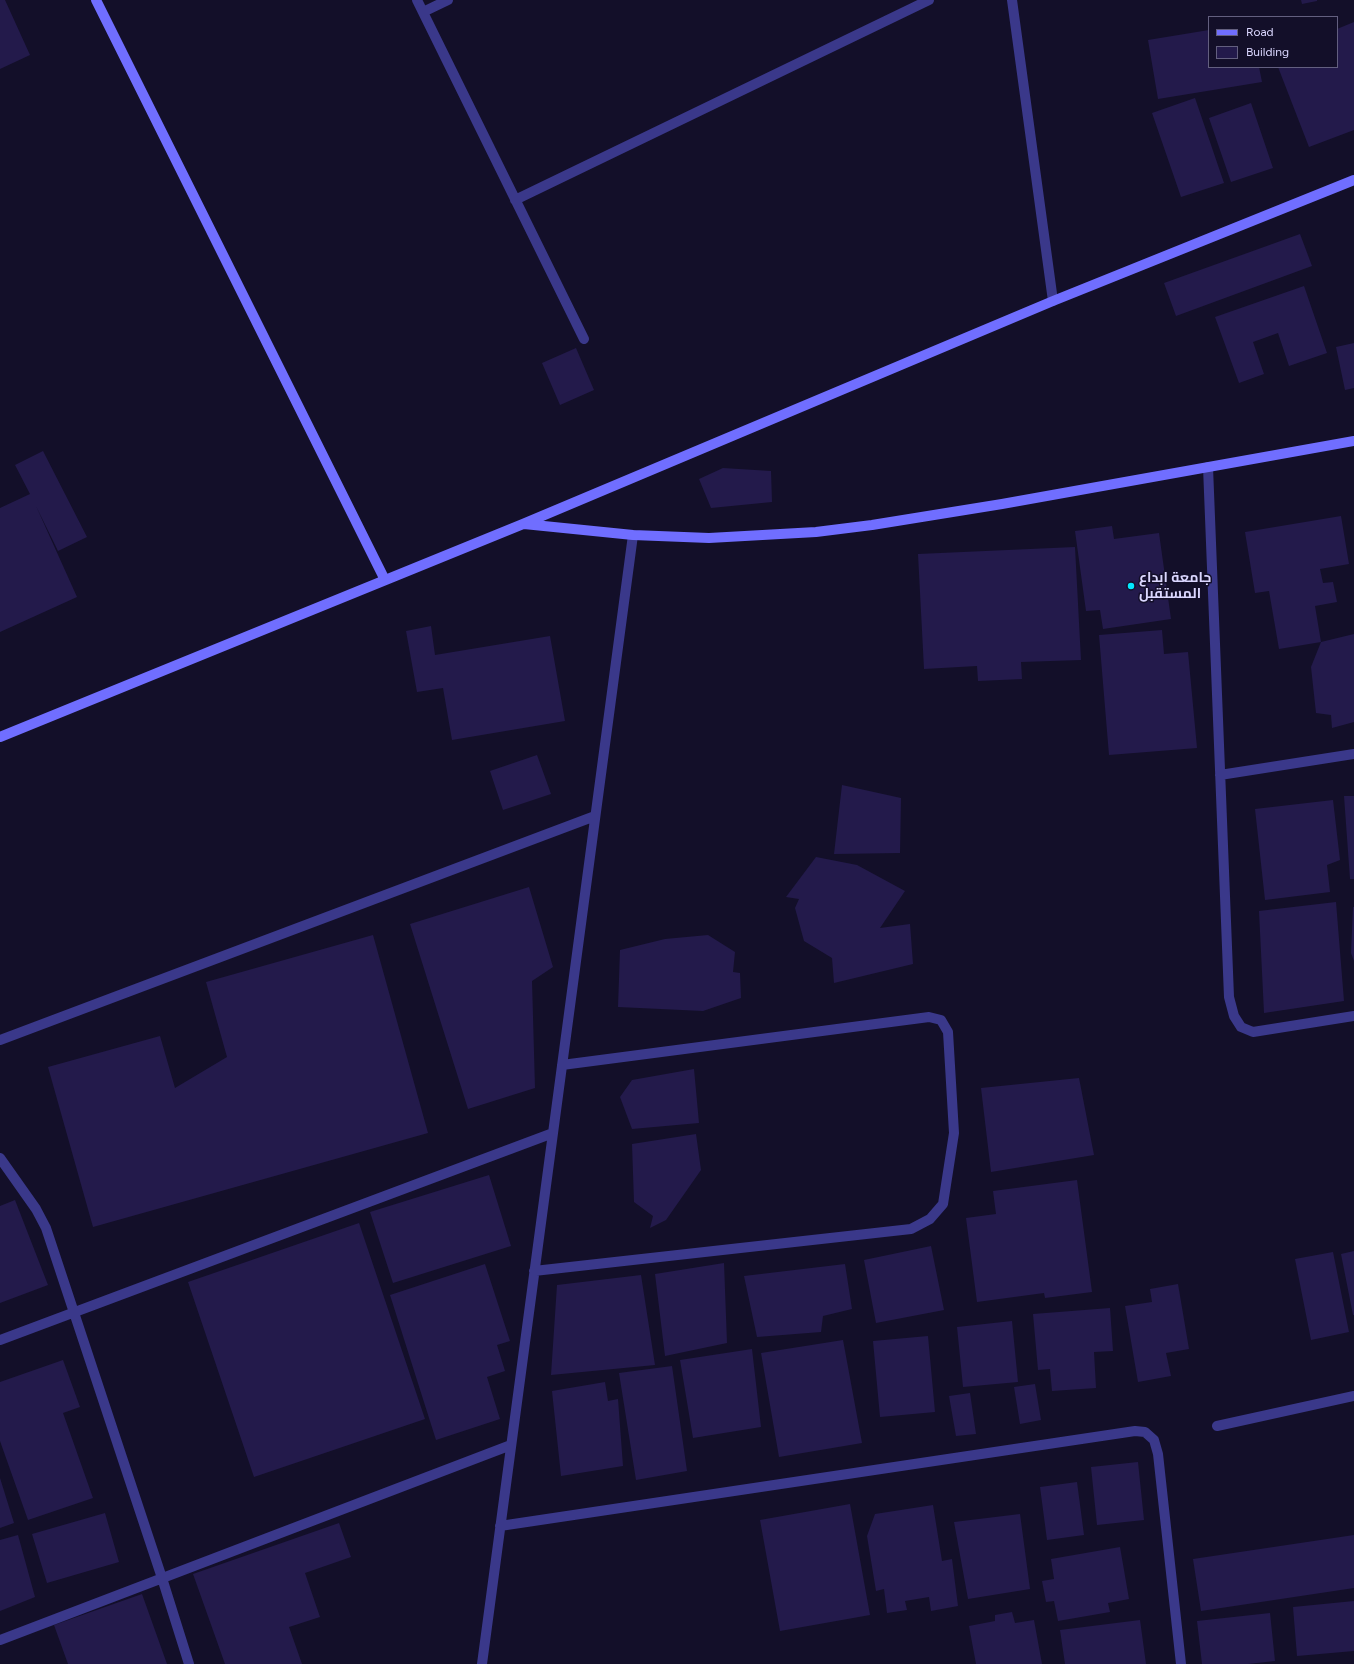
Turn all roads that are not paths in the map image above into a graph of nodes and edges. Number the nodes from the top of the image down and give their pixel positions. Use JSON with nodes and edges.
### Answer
{"nodes":[{"id":1,"x":96,"y":0,"type":"edge"},
{"id":2,"x":417,"y":0,"type":"edge"},
{"id":3,"x":448,"y":0,"type":"edge"},
{"id":4,"x":930,"y":0,"type":"edge"},
{"id":5,"x":1012,"y":0,"type":"edge"},
{"id":6,"x":423,"y":12,"type":"junction"},
{"id":7,"x":1354,"y":180,"type":"edge"},
{"id":8,"x":515,"y":200,"type":"junction"},
{"id":9,"x":1053,"y":301,"type":"junction"},
{"id":10,"x":584,"y":339,"type":"dead end"},
{"id":11,"x":1354,"y":441,"type":"edge"},
{"id":12,"x":1208,"y":467,"type":"junction"},
{"id":13,"x":523,"y":524,"type":"junction"},
{"id":14,"x":633,"y":535,"type":"junction"},
{"id":15,"x":385,"y":580,"type":"junction"},
{"id":16,"x":0,"y":737,"type":"edge"},
{"id":17,"x":1354,"y":754,"type":"edge"},
{"id":18,"x":1220,"y":775,"type":"junction"},
{"id":19,"x":595,"y":816,"type":"junction"},
{"id":20,"x":1354,"y":1016,"type":"edge"},
{"id":21,"x":0,"y":1040,"type":"edge"},
{"id":22,"x":562,"y":1065,"type":"junction"},
{"id":23,"x":553,"y":1134,"type":"junction"},
{"id":24,"x":0,"y":1158,"type":"edge"},
{"id":25,"x":534,"y":1271,"type":"junction"},
{"id":26,"x":74,"y":1312,"type":"junction"},
{"id":27,"x":0,"y":1340,"type":"edge"},
{"id":28,"x":1354,"y":1396,"type":"edge"},
{"id":29,"x":1217,"y":1426,"type":"dead end"},
{"id":30,"x":511,"y":1445,"type":"junction"},
{"id":31,"x":500,"y":1526,"type":"junction"},
{"id":32,"x":162,"y":1578,"type":"junction"},
{"id":33,"x":0,"y":1640,"type":"edge"},
{"id":34,"x":189,"y":1664,"type":"edge"},
{"id":35,"x":482,"y":1664,"type":"edge"},
{"id":36,"x":1181,"y":1664,"type":"edge"}],
"edges":[{"from":1,"to":15,"type":"street"},
{"from":2,"to":6,"type":"street"},
{"from":3,"to":6,"type":"street"},
{"from":4,"to":8,"type":"street"},
{"from":5,"to":9,"type":"street"},
{"from":6,"to":8,"type":"street"},
{"from":7,"to":9,"type":"street"},
{"from":8,"to":10,"type":"street"},
{"from":9,"to":13,"type":"street"},
{"from":11,"to":12,"type":"street"},
{"from":12,"to":14,"type":"street"},
{"from":12,"to":18,"type":"street"},
{"from":13,"to":14,"type":"street"},
{"from":13,"to":15,"type":"street"},
{"from":14,"to":19,"type":"street"},
{"from":15,"to":16,"type":"street"},
{"from":17,"to":18,"type":"street"},
{"from":18,"to":20,"type":"street"},
{"from":19,"to":21,"type":"street"},
{"from":19,"to":22,"type":"street"},
{"from":22,"to":23,"type":"street"},
{"from":22,"to":25,"type":"street"},
{"from":23,"to":25,"type":"street"},
{"from":23,"to":26,"type":"street"},
{"from":24,"to":26,"type":"street"},
{"from":25,"to":30,"type":"street"},
{"from":26,"to":27,"type":"street"},
{"from":26,"to":32,"type":"street"},
{"from":28,"to":29,"type":"street"},
{"from":30,"to":31,"type":"street"},
{"from":30,"to":32,"type":"street"},
{"from":31,"to":35,"type":"street"},
{"from":31,"to":36,"type":"street"},
{"from":32,"to":33,"type":"street"},
{"from":32,"to":34,"type":"street"}]}
